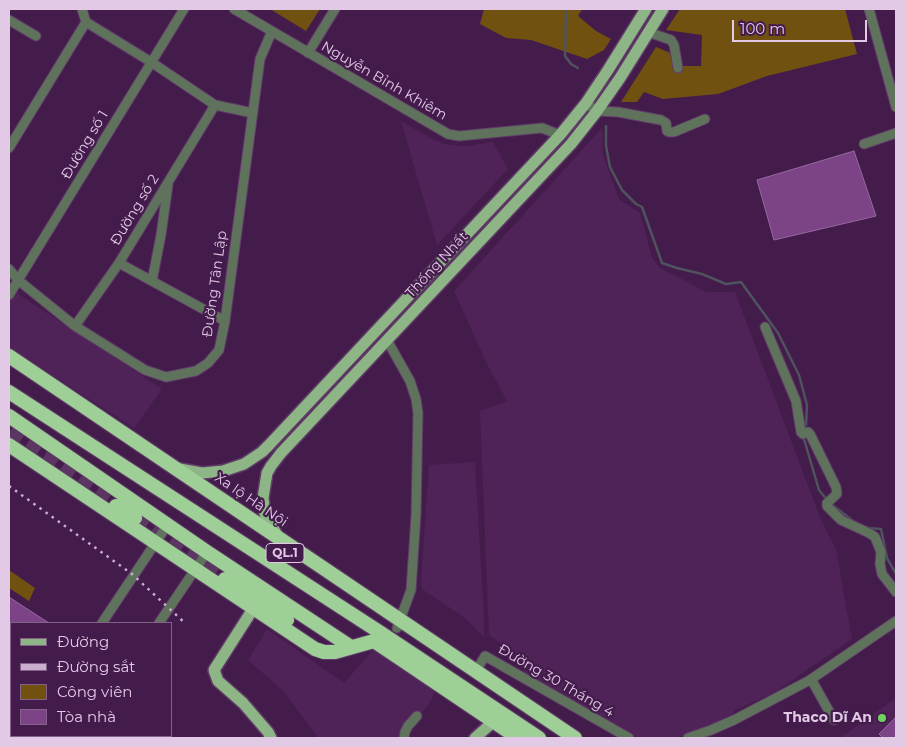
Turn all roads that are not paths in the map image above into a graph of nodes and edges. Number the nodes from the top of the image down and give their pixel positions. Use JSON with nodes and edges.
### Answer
{"nodes":[{"id":1,"x":82,"y":9,"type":"edge"},
{"id":2,"x":184,"y":9,"type":"edge"},
{"id":3,"x":234,"y":9,"type":"edge"},
{"id":4,"x":335,"y":9,"type":"edge"},
{"id":5,"x":646,"y":9,"type":"edge"},
{"id":6,"x":663,"y":9,"type":"edge"},
{"id":7,"x":869,"y":9,"type":"edge"},
{"id":8,"x":9,"y":20,"type":"edge"},
{"id":9,"x":86,"y":22,"type":"junction"},
{"id":10,"x":272,"y":31,"type":"junction"},
{"id":11,"x":648,"y":32,"type":"junction"},
{"id":12,"x":36,"y":36,"type":"dead end"},
{"id":13,"x":308,"y":53,"type":"junction"},
{"id":14,"x":151,"y":62,"type":"junction"},
{"id":15,"x":678,"y":68,"type":"dead end"},
{"id":16,"x":893,"y":82,"type":"edge"},
{"id":17,"x":586,"y":103,"type":"junction"},
{"id":18,"x":215,"y":105,"type":"junction"},
{"id":19,"x":896,"y":107,"type":"edge"},
{"id":20,"x":597,"y":111,"type":"junction"},
{"id":21,"x":253,"y":113,"type":"junction"},
{"id":22,"x":705,"y":119,"type":"dead end"},
{"id":23,"x":896,"y":133,"type":"edge"},
{"id":24,"x":560,"y":134,"type":"junction"},
{"id":25,"x":571,"y":144,"type":"junction"},
{"id":26,"x":864,"y":144,"type":"dead end"},
{"id":27,"x":9,"y":148,"type":"edge"},
{"id":28,"x":169,"y":180,"type":"junction"},
{"id":29,"x":119,"y":263,"type":"junction"},
{"id":30,"x":9,"y":269,"type":"edge"},
{"id":31,"x":18,"y":280,"type":"junction"},
{"id":32,"x":152,"y":281,"type":"junction"},
{"id":33,"x":9,"y":295,"type":"edge"},
{"id":34,"x":225,"y":322,"type":"junction"},
{"id":35,"x":75,"y":326,"type":"junction"},
{"id":36,"x":765,"y":326,"type":"dead end"},
{"id":37,"x":387,"y":340,"type":"junction"},
{"id":38,"x":9,"y":356,"type":"edge"},
{"id":39,"x":9,"y":367,"type":"edge"},
{"id":40,"x":9,"y":392,"type":"edge"},
{"id":41,"x":9,"y":416,"type":"edge"},
{"id":42,"x":90,"y":416,"type":"junction"},
{"id":43,"x":9,"y":445,"type":"edge"},
{"id":44,"x":269,"y":445,"type":"junction"},
{"id":45,"x":281,"y":453,"type":"junction"},
{"id":46,"x":172,"y":466,"type":"junction"},
{"id":47,"x":221,"y":505,"type":"junction"},
{"id":48,"x":116,"y":506,"type":"tunnel mouth"},
{"id":49,"x":135,"y":518,"type":"tunnel mouth"},
{"id":50,"x":168,"y":524,"type":"junction"},
{"id":51,"x":284,"y":542,"type":"junction"},
{"id":52,"x":154,"y":543,"type":"junction"},
{"id":53,"x":207,"y":552,"type":"junction"},
{"id":54,"x":194,"y":570,"type":"junction"},
{"id":55,"x":225,"y":579,"type":"tunnel mouth"},
{"id":56,"x":896,"y":592,"type":"edge"},
{"id":57,"x":253,"y":609,"type":"junction"},
{"id":58,"x":896,"y":621,"type":"edge"},
{"id":59,"x":103,"y":622,"type":"edge"},
{"id":60,"x":160,"y":622,"type":"edge"},
{"id":61,"x":399,"y":624,"type":"junction"},
{"id":62,"x":377,"y":637,"type":"junction"},
{"id":63,"x":351,"y":647,"type":"junction"},
{"id":64,"x":335,"y":652,"type":"junction"},
{"id":65,"x":474,"y":675,"type":"junction"},
{"id":66,"x":812,"y":679,"type":"junction"},
{"id":67,"x":416,"y":716,"type":"dead end"},
{"id":68,"x":497,"y":717,"type":"junction"},
{"id":69,"x":834,"y":720,"type":"dead end"},
{"id":70,"x":534,"y":737,"type":"edge"},
{"id":71,"x":270,"y":738,"type":"edge"},
{"id":72,"x":404,"y":738,"type":"edge"},
{"id":73,"x":475,"y":738,"type":"edge"},
{"id":74,"x":518,"y":738,"type":"edge"},
{"id":75,"x":561,"y":738,"type":"edge"},
{"id":76,"x":575,"y":738,"type":"edge"},
{"id":77,"x":629,"y":738,"type":"edge"},
{"id":78,"x":688,"y":738,"type":"edge"}],
"edges":[{"from":1,"to":9,"type":"street"},
{"from":2,"to":14,"type":"street","name":"Đường số 1"},
{"from":3,"to":10,"type":"street","name":"Nguyễn Bỉnh Khiêm"},
{"from":4,"to":13,"type":"street"},
{"from":5,"to":17,"type":"main road","name":"Thống Nhất"},
{"from":6,"to":11,"type":"main road","name":"Thống Nhất"},
{"from":7,"to":16,"type":"street"},
{"from":8,"to":12,"type":"street"},
{"from":9,"to":14,"type":"street"},
{"from":9,"to":27,"type":"street"},
{"from":10,"to":13,"type":"street","name":"Nguyễn Bỉnh Khiêm"},
{"from":10,"to":21,"type":"street","name":"Đường Tân Lập"},
{"from":11,"to":15,"type":"street"},
{"from":11,"to":20,"type":"main road","name":"Thống Nhất"},
{"from":13,"to":24,"type":"street","name":"Nguyễn Bỉnh Khiêm"},
{"from":14,"to":18,"type":"street"},
{"from":14,"to":31,"type":"street","name":"Đường số 1"},
{"from":16,"to":19,"type":"street"},
{"from":17,"to":20,"type":"street"},
{"from":17,"to":24,"type":"main road","name":"Thống Nhất"},
{"from":18,"to":21,"type":"street"},
{"from":18,"to":28,"type":"street","name":"Đường số 2"},
{"from":20,"to":22,"type":"street"},
{"from":20,"to":25,"type":"main road","name":"Thống Nhất"},
{"from":21,"to":34,"type":"street","name":"Đường Tân Lập"},
{"from":23,"to":26,"type":"street"},
{"from":24,"to":25,"type":"main road"},
{"from":24,"to":44,"type":"main road","name":"Thống Nhất"},
{"from":25,"to":37,"type":"main road","name":"Thống Nhất"},
{"from":28,"to":29,"type":"street","name":"Đường số 2"},
{"from":28,"to":32,"type":"street"},
{"from":29,"to":32,"type":"street"},
{"from":29,"to":35,"type":"street","name":"Đường số 2"},
{"from":30,"to":31,"type":"street","name":"Đường Tân Lập"},
{"from":31,"to":33,"type":"street","name":"Đường số 1"},
{"from":31,"to":35,"type":"street","name":"Đường Tân Lập"},
{"from":32,"to":34,"type":"street"},
{"from":34,"to":35,"type":"street","name":"Đường Tân Lập"},
{"from":36,"to":56,"type":"street"},
{"from":37,"to":45,"type":"main road","name":"Thống Nhất"},
{"from":37,"to":61,"type":"street"},
{"from":38,"to":42,"type":"highway","name":"Xa lộ Hà Nội","number":"QL.1"},
{"from":39,"to":42,"type":"highway","name":"Xa lộ Hà Nội","number":"QL.1"},
{"from":40,"to":62,"type":"highway","number":"QL.1"},
{"from":41,"to":50,"type":"highway"},
{"from":42,"to":46,"type":"highway","name":"Xa lộ Hà Nội","number":"QL.1"},
{"from":42,"to":47,"type":"highway","name":"Xa lộ Hà Nội","number":"QL.1"},
{"from":43,"to":52,"type":"highway"},
{"from":44,"to":45,"type":"main road"},
{"from":44,"to":46,"type":"main road","name":"Thống Nhất"},
{"from":45,"to":51,"type":"main road","name":"Thống Nhất"},
{"from":46,"to":47,"type":"highway","name":"Xa lộ Hà Nội","number":"QL.1"},
{"from":47,"to":51,"type":"highway","name":"Xa lộ Hà Nội","number":"QL.1"},
{"from":47,"to":61,"type":"highway","name":"Xa lộ Hà Nội","number":"QL.1"},
{"from":48,"to":49,"type":"highway"},
{"from":50,"to":52,"type":"street"},
{"from":50,"to":53,"type":"highway"},
{"from":51,"to":61,"type":"highway","name":"Xa lộ Hà Nội","number":"QL.1"},
{"from":52,"to":54,"type":"highway"},
{"from":52,"to":59,"type":"street"},
{"from":53,"to":54,"type":"street"},
{"from":53,"to":63,"type":"highway"},
{"from":54,"to":57,"type":"highway"},
{"from":54,"to":60,"type":"street"},
{"from":55,"to":64,"type":"highway"},
{"from":57,"to":64,"type":"highway"},
{"from":57,"to":71,"type":"main road"},
{"from":58,"to":66,"type":"street"},
{"from":61,"to":65,"type":"highway","name":"Xa lộ Hà Nội","number":"QL.1"},
{"from":62,"to":63,"type":"highway"},
{"from":62,"to":68,"type":"highway","number":"QL.1"},
{"from":63,"to":64,"type":"highway"},
{"from":65,"to":75,"type":"highway","name":"Xa lộ Hà Nội","number":"QL.1"},
{"from":65,"to":76,"type":"highway","name":"Xa lộ Hà Nội","number":"QL.1"},
{"from":65,"to":77,"type":"street","name":"Đường 30 Tháng 4"},
{"from":66,"to":69,"type":"street"},
{"from":66,"to":78,"type":"street"},
{"from":67,"to":72,"type":"street"},
{"from":68,"to":70,"type":"highway","number":"QL.1"},
{"from":68,"to":73,"type":"main road"},
{"from":68,"to":74,"type":"highway","number":"QL.1"}]}
